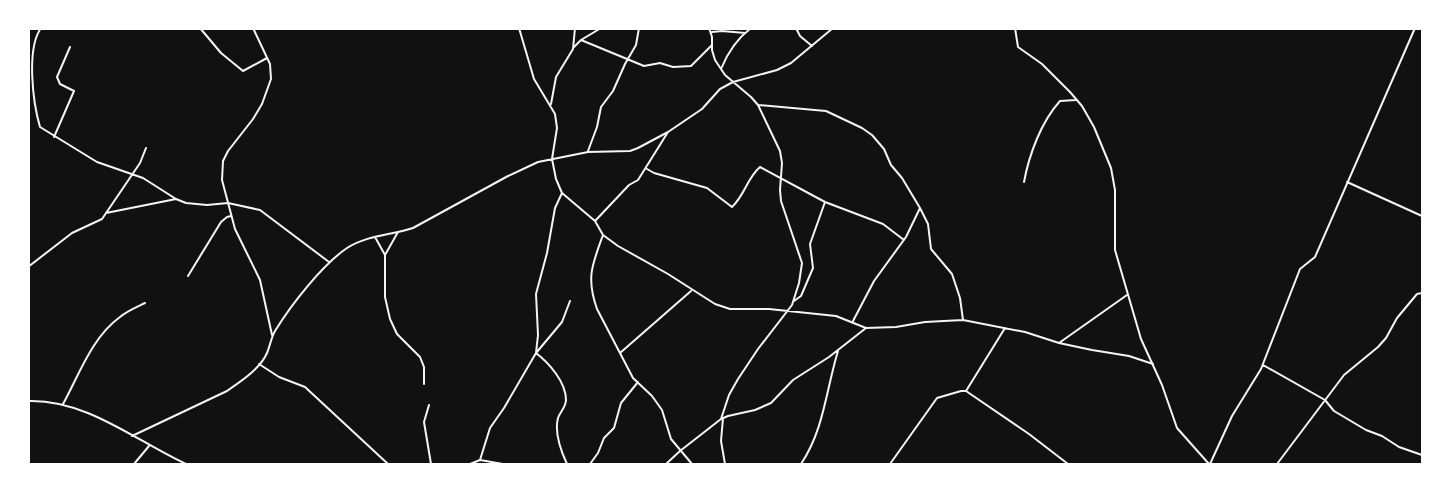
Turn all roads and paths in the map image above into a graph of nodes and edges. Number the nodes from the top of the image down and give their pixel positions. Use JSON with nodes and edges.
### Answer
{"nodes":[{"id":1,"x":41,"y":28,"type":"edge"},
{"id":2,"x":200,"y":28,"type":"edge"},
{"id":3,"x":253,"y":28,"type":"edge"},
{"id":4,"x":519,"y":28,"type":"edge"},
{"id":5,"x":575,"y":28,"type":"edge"},
{"id":6,"x":601,"y":28,"type":"edge"},
{"id":7,"x":639,"y":28,"type":"edge"},
{"id":8,"x":709,"y":28,"type":"edge"},
{"id":9,"x":751,"y":28,"type":"edge"},
{"id":10,"x":796,"y":28,"type":"edge"},
{"id":11,"x":833,"y":28,"type":"edge"},
{"id":12,"x":1015,"y":28,"type":"edge"},
{"id":13,"x":1414,"y":28,"type":"edge"},
{"id":14,"x":711,"y":32,"type":"junction"},
{"id":15,"x":745,"y":33,"type":"junction"},
{"id":16,"x":581,"y":40,"type":"junction"},
{"id":17,"x":712,"y":45,"type":"junction"},
{"id":18,"x":812,"y":46,"type":"junction"},
{"id":19,"x":70,"y":47,"type":"dead end"},
{"id":20,"x":573,"y":49,"type":"junction"},
{"id":21,"x":267,"y":58,"type":"junction"},
{"id":22,"x":627,"y":60,"type":"junction"},
{"id":23,"x":721,"y":69,"type":"junction"},
{"id":24,"x":733,"y":82,"type":"junction"},
{"id":25,"x":1076,"y":100,"type":"junction"},
{"id":26,"x":551,"y":104,"type":"junction"},
{"id":27,"x":758,"y":105,"type":"junction"},
{"id":28,"x":668,"y":132,"type":"junction"},
{"id":29,"x":54,"y":138,"type":"junction"},
{"id":30,"x":146,"y":148,"type":"dead end"},
{"id":31,"x":588,"y":152,"type":"junction"},
{"id":32,"x":552,"y":159,"type":"junction"},
{"id":33,"x":647,"y":169,"type":"junction"},
{"id":34,"x":131,"y":174,"type":"junction"},
{"id":35,"x":780,"y":177,"type":"junction"},
{"id":36,"x":1024,"y":182,"type":"dead end"},
{"id":37,"x":1347,"y":182,"type":"junction"},
{"id":38,"x":562,"y":193,"type":"junction"},
{"id":39,"x":176,"y":199,"type":"junction"},
{"id":40,"x":825,"y":202,"type":"junction"},
{"id":41,"x":228,"y":203,"type":"junction"},
{"id":42,"x":920,"y":208,"type":"junction"},
{"id":43,"x":106,"y":213,"type":"junction"},
{"id":44,"x":231,"y":216,"type":"junction"},
{"id":45,"x":1422,"y":216,"type":"edge"},
{"id":46,"x":595,"y":221,"type":"junction"},
{"id":47,"x":398,"y":232,"type":"junction"},
{"id":48,"x":603,"y":235,"type":"junction"},
{"id":49,"x":375,"y":237,"type":"junction"},
{"id":50,"x":904,"y":240,"type":"junction"},
{"id":51,"x":385,"y":255,"type":"junction"},
{"id":52,"x":330,"y":263,"type":"junction"},
{"id":53,"x":28,"y":267,"type":"edge"},
{"id":54,"x":188,"y":276,"type":"dead end"},
{"id":55,"x":691,"y":291,"type":"junction"},
{"id":56,"x":1422,"y":293,"type":"edge"},
{"id":57,"x":1127,"y":295,"type":"junction"},
{"id":58,"x":570,"y":301,"type":"dead end"},
{"id":59,"x":793,"y":302,"type":"junction"},
{"id":60,"x":145,"y":303,"type":"dead end"},
{"id":61,"x":788,"y":311,"type":"junction"},
{"id":62,"x":963,"y":320,"type":"junction"},
{"id":63,"x":853,"y":321,"type":"junction"},
{"id":64,"x":866,"y":328,"type":"junction"},
{"id":65,"x":1005,"y":328,"type":"junction"},
{"id":66,"x":272,"y":335,"type":"junction"},
{"id":67,"x":1059,"y":343,"type":"junction"},
{"id":68,"x":838,"y":350,"type":"junction"},
{"id":69,"x":536,"y":353,"type":"junction"},
{"id":70,"x":620,"y":353,"type":"junction"},
{"id":71,"x":259,"y":364,"type":"junction"},
{"id":72,"x":1152,"y":364,"type":"junction"},
{"id":73,"x":1263,"y":365,"type":"junction"},
{"id":74,"x":638,"y":382,"type":"junction"},
{"id":75,"x":424,"y":384,"type":"dead end"},
{"id":76,"x":966,"y":391,"type":"junction"},
{"id":77,"x":1325,"y":400,"type":"junction"},
{"id":78,"x":28,"y":401,"type":"edge"},
{"id":79,"x":63,"y":404,"type":"junction"},
{"id":80,"x":429,"y":405,"type":"dead end"},
{"id":81,"x":722,"y":419,"type":"junction"},
{"id":82,"x":132,"y":436,"type":"junction"},
{"id":83,"x":149,"y":446,"type":"junction"},
{"id":84,"x":680,"y":451,"type":"junction"},
{"id":85,"x":1422,"y":455,"type":"edge"},
{"id":86,"x":480,"y":460,"type":"junction"},
{"id":87,"x":134,"y":465,"type":"edge"},
{"id":88,"x":186,"y":465,"type":"edge"},
{"id":89,"x":388,"y":465,"type":"edge"},
{"id":90,"x":431,"y":465,"type":"edge"},
{"id":91,"x":470,"y":465,"type":"edge"},
{"id":92,"x":503,"y":465,"type":"edge"},
{"id":93,"x":567,"y":465,"type":"edge"},
{"id":94,"x":590,"y":465,"type":"edge"},
{"id":95,"x":666,"y":465,"type":"edge"},
{"id":96,"x":692,"y":465,"type":"edge"},
{"id":97,"x":725,"y":465,"type":"edge"},
{"id":98,"x":801,"y":465,"type":"edge"},
{"id":99,"x":890,"y":465,"type":"edge"},
{"id":100,"x":1068,"y":465,"type":"edge"},
{"id":101,"x":1210,"y":465,"type":"edge"},
{"id":102,"x":1277,"y":465,"type":"edge"}],
"edges":[{"from":1,"to":29,"type":"street"},
{"from":2,"to":21,"type":"street"},
{"from":3,"to":21,"type":"street"},
{"from":4,"to":26,"type":"street"},
{"from":5,"to":20,"type":"street"},
{"from":6,"to":16,"type":"street"},
{"from":7,"to":22,"type":"street"},
{"from":8,"to":14,"type":"street"},
{"from":9,"to":15,"type":"street"},
{"from":10,"to":18,"type":"street"},
{"from":11,"to":18,"type":"street"},
{"from":12,"to":25,"type":"street"},
{"from":13,"to":37,"type":"street"},
{"from":14,"to":15,"type":"street"},
{"from":14,"to":17,"type":"street"},
{"from":15,"to":23,"type":"street"},
{"from":16,"to":20,"type":"street"},
{"from":16,"to":22,"type":"street"},
{"from":17,"to":22,"type":"street"},
{"from":17,"to":23,"type":"street"},
{"from":18,"to":24,"type":"street"},
{"from":19,"to":29,"type":"street"},
{"from":20,"to":26,"type":"street"},
{"from":21,"to":41,"type":"street"},
{"from":22,"to":31,"type":"street"},
{"from":23,"to":24,"type":"street"},
{"from":24,"to":27,"type":"street"},
{"from":24,"to":28,"type":"street"},
{"from":25,"to":36,"type":"street"},
{"from":25,"to":57,"type":"street"},
{"from":26,"to":32,"type":"street"},
{"from":27,"to":35,"type":"street"},
{"from":27,"to":42,"type":"street"},
{"from":28,"to":31,"type":"street"},
{"from":28,"to":33,"type":"street"},
{"from":29,"to":34,"type":"street"},
{"from":30,"to":34,"type":"street"},
{"from":31,"to":32,"type":"street"},
{"from":32,"to":38,"type":"street"},
{"from":32,"to":47,"type":"street"},
{"from":33,"to":35,"type":"street"},
{"from":33,"to":46,"type":"street"},
{"from":34,"to":39,"type":"street"},
{"from":34,"to":43,"type":"street"},
{"from":35,"to":40,"type":"street"},
{"from":35,"to":59,"type":"street"},
{"from":37,"to":45,"type":"street"},
{"from":37,"to":73,"type":"street"},
{"from":38,"to":46,"type":"street"},
{"from":38,"to":69,"type":"street"},
{"from":39,"to":41,"type":"street"},
{"from":39,"to":43,"type":"street"},
{"from":40,"to":50,"type":"street"},
{"from":40,"to":59,"type":"street"},
{"from":41,"to":44,"type":"street"},
{"from":41,"to":52,"type":"street"},
{"from":42,"to":50,"type":"street"},
{"from":42,"to":62,"type":"street"},
{"from":43,"to":53,"type":"street"},
{"from":44,"to":54,"type":"street"},
{"from":44,"to":66,"type":"street"},
{"from":46,"to":48,"type":"street"},
{"from":47,"to":49,"type":"street"},
{"from":47,"to":51,"type":"street"},
{"from":48,"to":55,"type":"street"},
{"from":48,"to":70,"type":"street"},
{"from":49,"to":51,"type":"street"},
{"from":49,"to":52,"type":"street"},
{"from":50,"to":63,"type":"street"},
{"from":51,"to":75,"type":"street"},
{"from":52,"to":66,"type":"street"},
{"from":55,"to":61,"type":"street"},
{"from":55,"to":70,"type":"street"},
{"from":56,"to":77,"type":"street"},
{"from":57,"to":67,"type":"street"},
{"from":57,"to":72,"type":"street"},
{"from":58,"to":69,"type":"street"},
{"from":59,"to":61,"type":"street"},
{"from":60,"to":79,"type":"street"},
{"from":61,"to":63,"type":"street"},
{"from":61,"to":81,"type":"street"},
{"from":62,"to":64,"type":"street"},
{"from":62,"to":65,"type":"street"},
{"from":63,"to":64,"type":"street"},
{"from":64,"to":68,"type":"street"},
{"from":65,"to":67,"type":"street"},
{"from":65,"to":76,"type":"street"},
{"from":66,"to":71,"type":"street"},
{"from":67,"to":72,"type":"street"},
{"from":68,"to":81,"type":"street"},
{"from":68,"to":98,"type":"street"},
{"from":69,"to":86,"type":"street"},
{"from":69,"to":93,"type":"street"},
{"from":70,"to":74,"type":"street"},
{"from":71,"to":82,"type":"street"},
{"from":71,"to":89,"type":"street"},
{"from":72,"to":101,"type":"street"},
{"from":73,"to":77,"type":"street"},
{"from":73,"to":101,"type":"street"},
{"from":74,"to":84,"type":"street"},
{"from":74,"to":94,"type":"street"},
{"from":76,"to":99,"type":"street"},
{"from":76,"to":100,"type":"street"},
{"from":77,"to":85,"type":"street"},
{"from":77,"to":102,"type":"street"},
{"from":78,"to":79,"type":"street"},
{"from":79,"to":82,"type":"street"},
{"from":80,"to":90,"type":"street"},
{"from":81,"to":84,"type":"street"},
{"from":81,"to":97,"type":"street"},
{"from":82,"to":83,"type":"street"},
{"from":83,"to":87,"type":"street"},
{"from":83,"to":88,"type":"street"},
{"from":84,"to":95,"type":"street"},
{"from":84,"to":96,"type":"street"},
{"from":86,"to":91,"type":"street"},
{"from":86,"to":92,"type":"street"}]}
